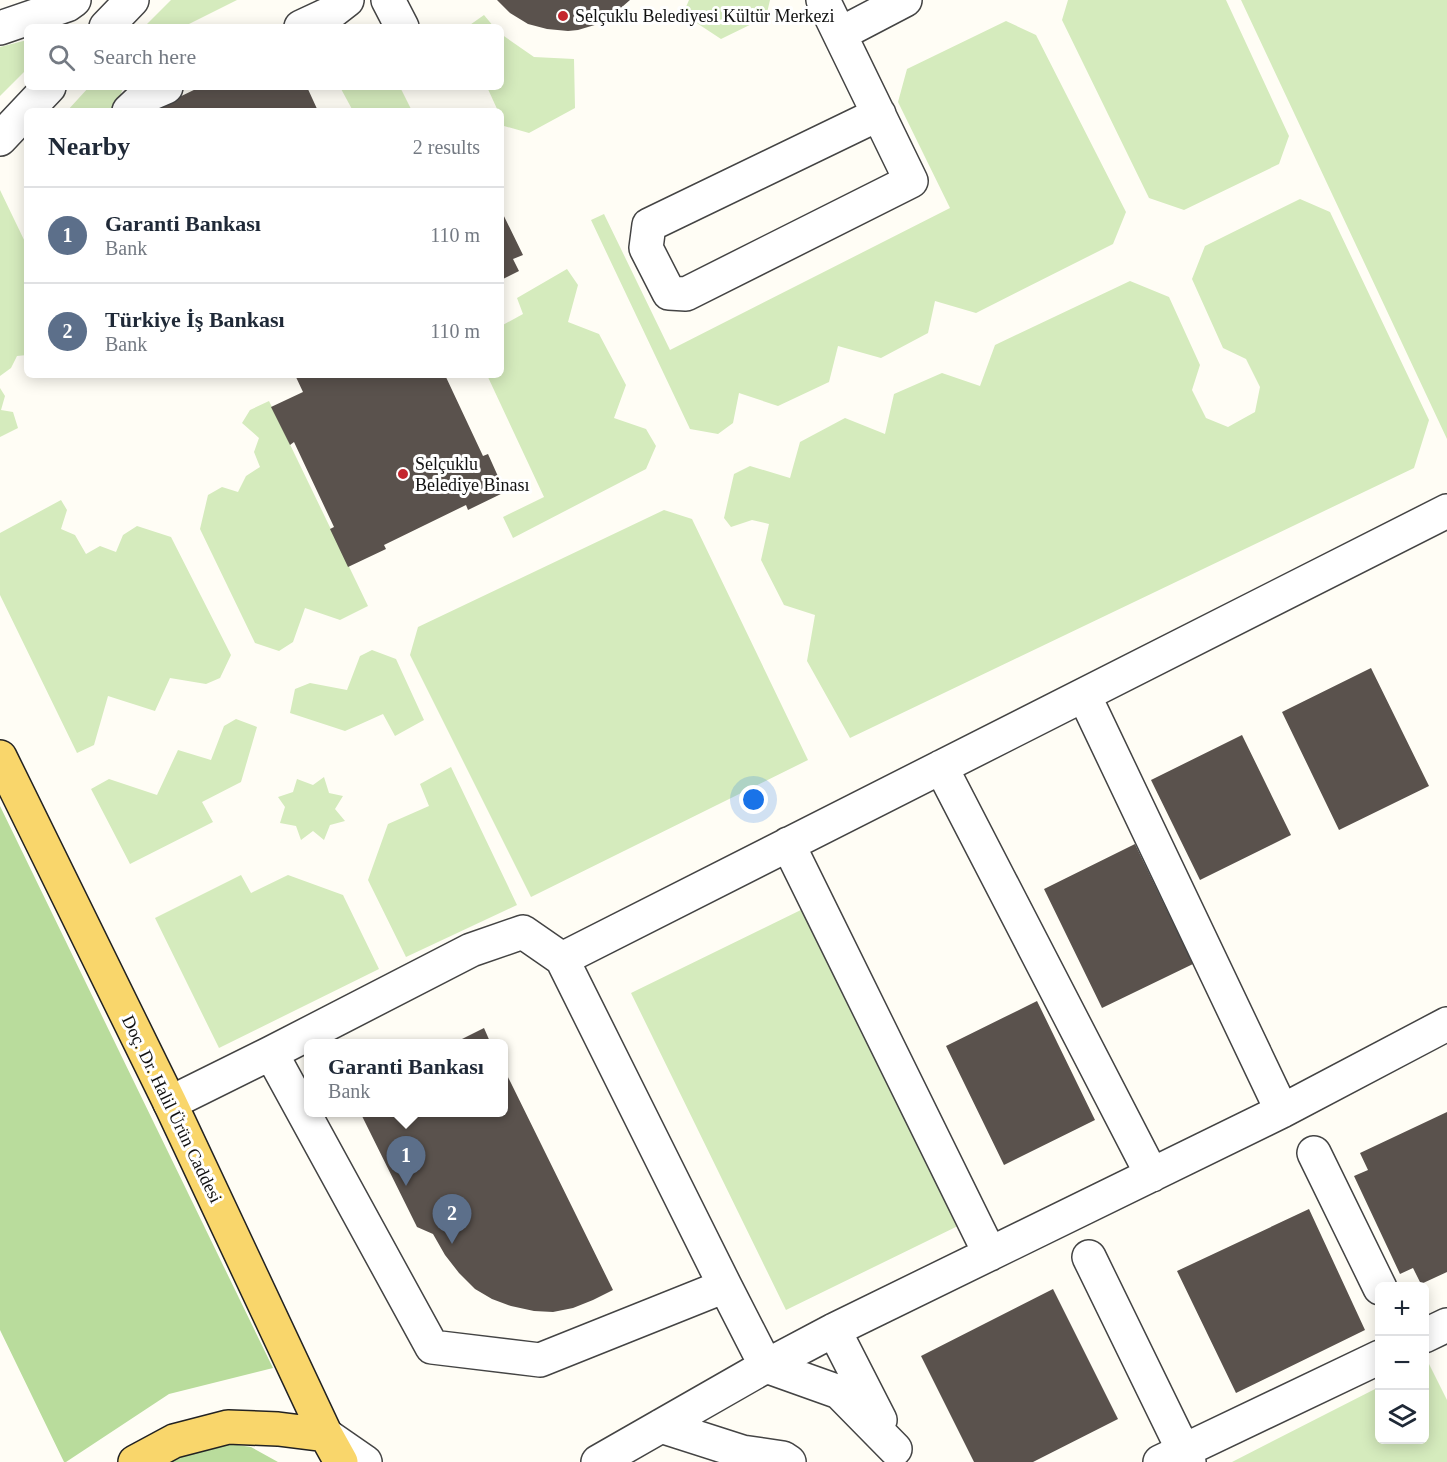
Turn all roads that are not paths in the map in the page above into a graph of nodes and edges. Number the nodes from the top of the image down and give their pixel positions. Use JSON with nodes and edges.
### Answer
{"nodes":[{"id":1,"x":74,"y":0,"type":"edge"},
{"id":2,"x":132,"y":0,"type":"edge"},
{"id":3,"x":347,"y":0,"type":"edge"},
{"id":4,"x":388,"y":0,"type":"edge"},
{"id":5,"x":823,"y":0,"type":"edge"},
{"id":6,"x":904,"y":0,"type":"edge"},
{"id":7,"x":109,"y":24,"type":"edge"},
{"id":8,"x":307,"y":24,"type":"edge"},
{"id":9,"x":400,"y":24,"type":"edge"},
{"id":10,"x":0,"y":28,"type":"edge"},
{"id":11,"x":840,"y":34,"type":"junction"},
{"id":12,"x":46,"y":90,"type":"edge"},
{"id":13,"x":159,"y":90,"type":"edge"},
{"id":14,"x":29,"y":108,"type":"edge"},
{"id":15,"x":132,"y":108,"type":"edge"},
{"id":16,"x":24,"y":114,"type":"edge"},
{"id":17,"x":879,"y":114,"type":"junction"},
{"id":18,"x":0,"y":139,"type":"edge"},
{"id":19,"x":1447,"y":511,"type":"edge"},
{"id":20,"x":1083,"y":695,"type":"junction"},
{"id":21,"x":0,"y":757,"type":"edge"},
{"id":22,"x":941,"y":767,"type":"junction"},
{"id":23,"x":788,"y":844,"type":"junction"},
{"id":24,"x":562,"y":959,"type":"junction"},
{"id":25,"x":1447,"y":1024,"type":"edge"},
{"id":26,"x":271,"y":1053,"type":"junction"},
{"id":27,"x":170,"y":1103,"type":"junction"},
{"id":28,"x":1282,"y":1110,"type":"junction"},
{"id":29,"x":304,"y":1113,"type":"edge"},
{"id":30,"x":306,"y":1117,"type":"edge"},
{"id":31,"x":1314,"y":1153,"type":"dead end"},
{"id":32,"x":1152,"y":1175,"type":"junction"},
{"id":33,"x":990,"y":1254,"type":"junction"},
{"id":34,"x":1089,"y":1257,"type":"dead end"},
{"id":35,"x":1377,"y":1282,"type":"edge"},
{"id":36,"x":725,"y":1286,"type":"junction"},
{"id":37,"x":1447,"y":1325,"type":"edge"},
{"id":38,"x":834,"y":1330,"type":"junction"},
{"id":39,"x":1429,"y":1334,"type":"edge"},
{"id":40,"x":1375,"y":1360,"type":"edge"},
{"id":41,"x":766,"y":1366,"type":"junction"},
{"id":42,"x":661,"y":1426,"type":"junction"},
{"id":43,"x":333,"y":1449,"type":"edge"},
{"id":44,"x":898,"y":1455,"type":"edge"},
{"id":45,"x":744,"y":1457,"type":"edge"},
{"id":46,"x":1178,"y":1458,"type":"edge"},
{"id":47,"x":135,"y":1462,"type":"edge"},
{"id":48,"x":365,"y":1462,"type":"edge"},
{"id":49,"x":598,"y":1462,"type":"edge"},
{"id":50,"x":700,"y":1462,"type":"edge"},
{"id":51,"x":789,"y":1462,"type":"edge"}],
"edges":[{"from":1,"to":10,"type":"street"},
{"from":2,"to":7,"type":"street"},
{"from":3,"to":8,"type":"street"},
{"from":4,"to":9,"type":"street"},
{"from":5,"to":11,"type":"street"},
{"from":6,"to":11,"type":"street"},
{"from":11,"to":17,"type":"street"},
{"from":12,"to":14,"type":"street"},
{"from":13,"to":15,"type":"street"},
{"from":16,"to":18,"type":"street"},
{"from":17,"to":17,"type":"street"},
{"from":19,"to":20,"type":"street"},
{"from":20,"to":22,"type":"street"},
{"from":20,"to":28,"type":"street"},
{"from":21,"to":27,"type":"main road","name":"Doç. Dr. Halil Ürün Caddesi"},
{"from":22,"to":23,"type":"street"},
{"from":22,"to":32,"type":"street"},
{"from":23,"to":24,"type":"street"},
{"from":23,"to":33,"type":"street"},
{"from":24,"to":26,"type":"street"},
{"from":24,"to":36,"type":"street"},
{"from":25,"to":28,"type":"street"},
{"from":26,"to":27,"type":"street"},
{"from":26,"to":29,"type":"street"},
{"from":27,"to":43,"type":"main road","name":"Doç. Dr. Halil Ürün Caddesi"},
{"from":28,"to":32,"type":"street"},
{"from":30,"to":36,"type":"street"},
{"from":31,"to":35,"type":"street"},
{"from":32,"to":33,"type":"street"},
{"from":33,"to":38,"type":"street"},
{"from":34,"to":46,"type":"street"},
{"from":36,"to":41,"type":"street"},
{"from":37,"to":39,"type":"street"},
{"from":38,"to":41,"type":"street"},
{"from":38,"to":44,"type":"street"},
{"from":40,"to":46,"type":"street"},
{"from":41,"to":42,"type":"street"},
{"from":41,"to":44,"type":"street"},
{"from":42,"to":45,"type":"street"},
{"from":42,"to":49,"type":"street"},
{"from":43,"to":47,"type":"main road"},
{"from":43,"to":48,"type":"street"},
{"from":45,"to":50,"type":"street"},
{"from":45,"to":51,"type":"street"}]}
